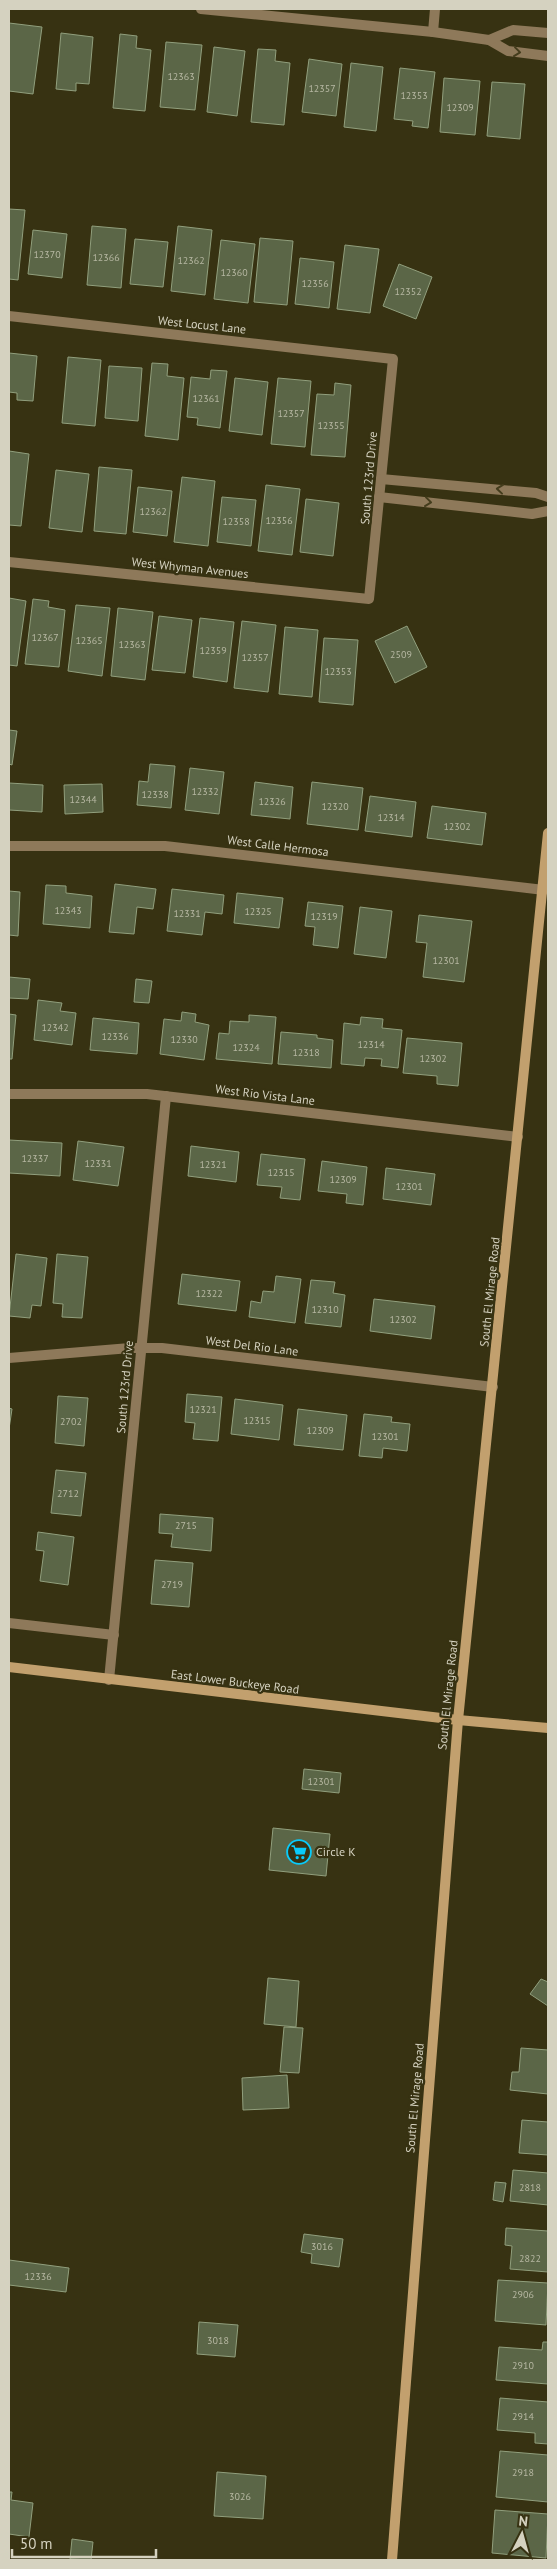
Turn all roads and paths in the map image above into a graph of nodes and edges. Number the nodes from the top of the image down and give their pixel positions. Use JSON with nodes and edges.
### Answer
{"nodes":[{"id":1,"x":201,"y":9,"type":"edge"},
{"id":2,"x":435,"y":9,"type":"edge"},
{"id":3,"x":433,"y":32,"type":"junction"},
{"id":4,"x":548,"y":33,"type":"edge"},
{"id":5,"x":489,"y":40,"type":"junction"},
{"id":6,"x":548,"y":56,"type":"edge"},
{"id":7,"x":9,"y":316,"type":"edge"},
{"id":8,"x":392,"y":359,"type":"joint"},
{"id":9,"x":381,"y":478,"type":"junction"},
{"id":10,"x":379,"y":497,"type":"junction"},
{"id":11,"x":548,"y":497,"type":"edge"},
{"id":12,"x":548,"y":511,"type":"edge"},
{"id":13,"x":9,"y":562,"type":"edge"},
{"id":14,"x":370,"y":599,"type":"joint"},
{"id":15,"x":548,"y":833,"type":"edge"},
{"id":16,"x":9,"y":846,"type":"edge"},
{"id":17,"x":544,"y":890,"type":"junction"},
{"id":18,"x":9,"y":1094,"type":"edge"},
{"id":19,"x":166,"y":1096,"type":"junction"},
{"id":20,"x":518,"y":1138,"type":"junction"},
{"id":21,"x":142,"y":1348,"type":"junction"},
{"id":22,"x":9,"y":1358,"type":"edge"},
{"id":23,"x":493,"y":1387,"type":"junction"},
{"id":24,"x":9,"y":1623,"type":"edge"},
{"id":25,"x":114,"y":1635,"type":"junction"},
{"id":26,"x":9,"y":1667,"type":"edge"},
{"id":27,"x":109,"y":1680,"type":"junction"},
{"id":28,"x":458,"y":1720,"type":"junction"},
{"id":29,"x":548,"y":1728,"type":"edge"},
{"id":30,"x":392,"y":2560,"type":"edge"}],
"edges":[{"from":1,"to":3,"type":"street"},
{"from":2,"to":3,"type":"street"},
{"from":3,"to":5,"type":"street"},
{"from":4,"to":5,"type":"street"},
{"from":5,"to":6,"type":"street","one_way":true},
{"from":7,"to":8,"type":"street","name":"West Locust Lane"},
{"from":8,"to":9,"type":"street","name":"South 123rd Drive"},
{"from":9,"to":10,"type":"street","name":"South 123rd Drive"},
{"from":11,"to":9,"type":"street","one_way":true},
{"from":10,"to":12,"type":"street","one_way":true},
{"from":10,"to":14,"type":"street","name":"South 123rd Drive"},
{"from":13,"to":14,"type":"street","name":"West Whyman Avenues"},
{"from":15,"to":17,"type":"main road","name":"South El Mirage Road"},
{"from":16,"to":17,"type":"street","name":"West Calle Hermosa"},
{"from":17,"to":20,"type":"main road","name":"South El Mirage Road"},
{"from":18,"to":19,"type":"street","name":"West Rio Vista Lane"},
{"from":19,"to":20,"type":"street","name":"West Rio Vista Lane"},
{"from":19,"to":21,"type":"street","name":"South 123rd Drive"},
{"from":20,"to":23,"type":"main road","name":"South El Mirage Road"},
{"from":21,"to":22,"type":"street","name":"West Del Rio Lane"},
{"from":21,"to":23,"type":"street","name":"West Del Rio Lane"},
{"from":21,"to":25,"type":"street","name":"South 123rd Drive"},
{"from":23,"to":28,"type":"main road","name":"South El Mirage Road"},
{"from":24,"to":25,"type":"street"},
{"from":25,"to":27,"type":"street","name":"South 123rd Drive"},
{"from":26,"to":27,"type":"main road","name":"East Lower Buckeye Road"},
{"from":27,"to":28,"type":"main road","name":"East Lower Buckeye Road"},
{"from":28,"to":29,"type":"main road","name":"East Lower Buckeye Road"},
{"from":28,"to":30,"type":"main road","name":"South El Mirage Road"}]}
